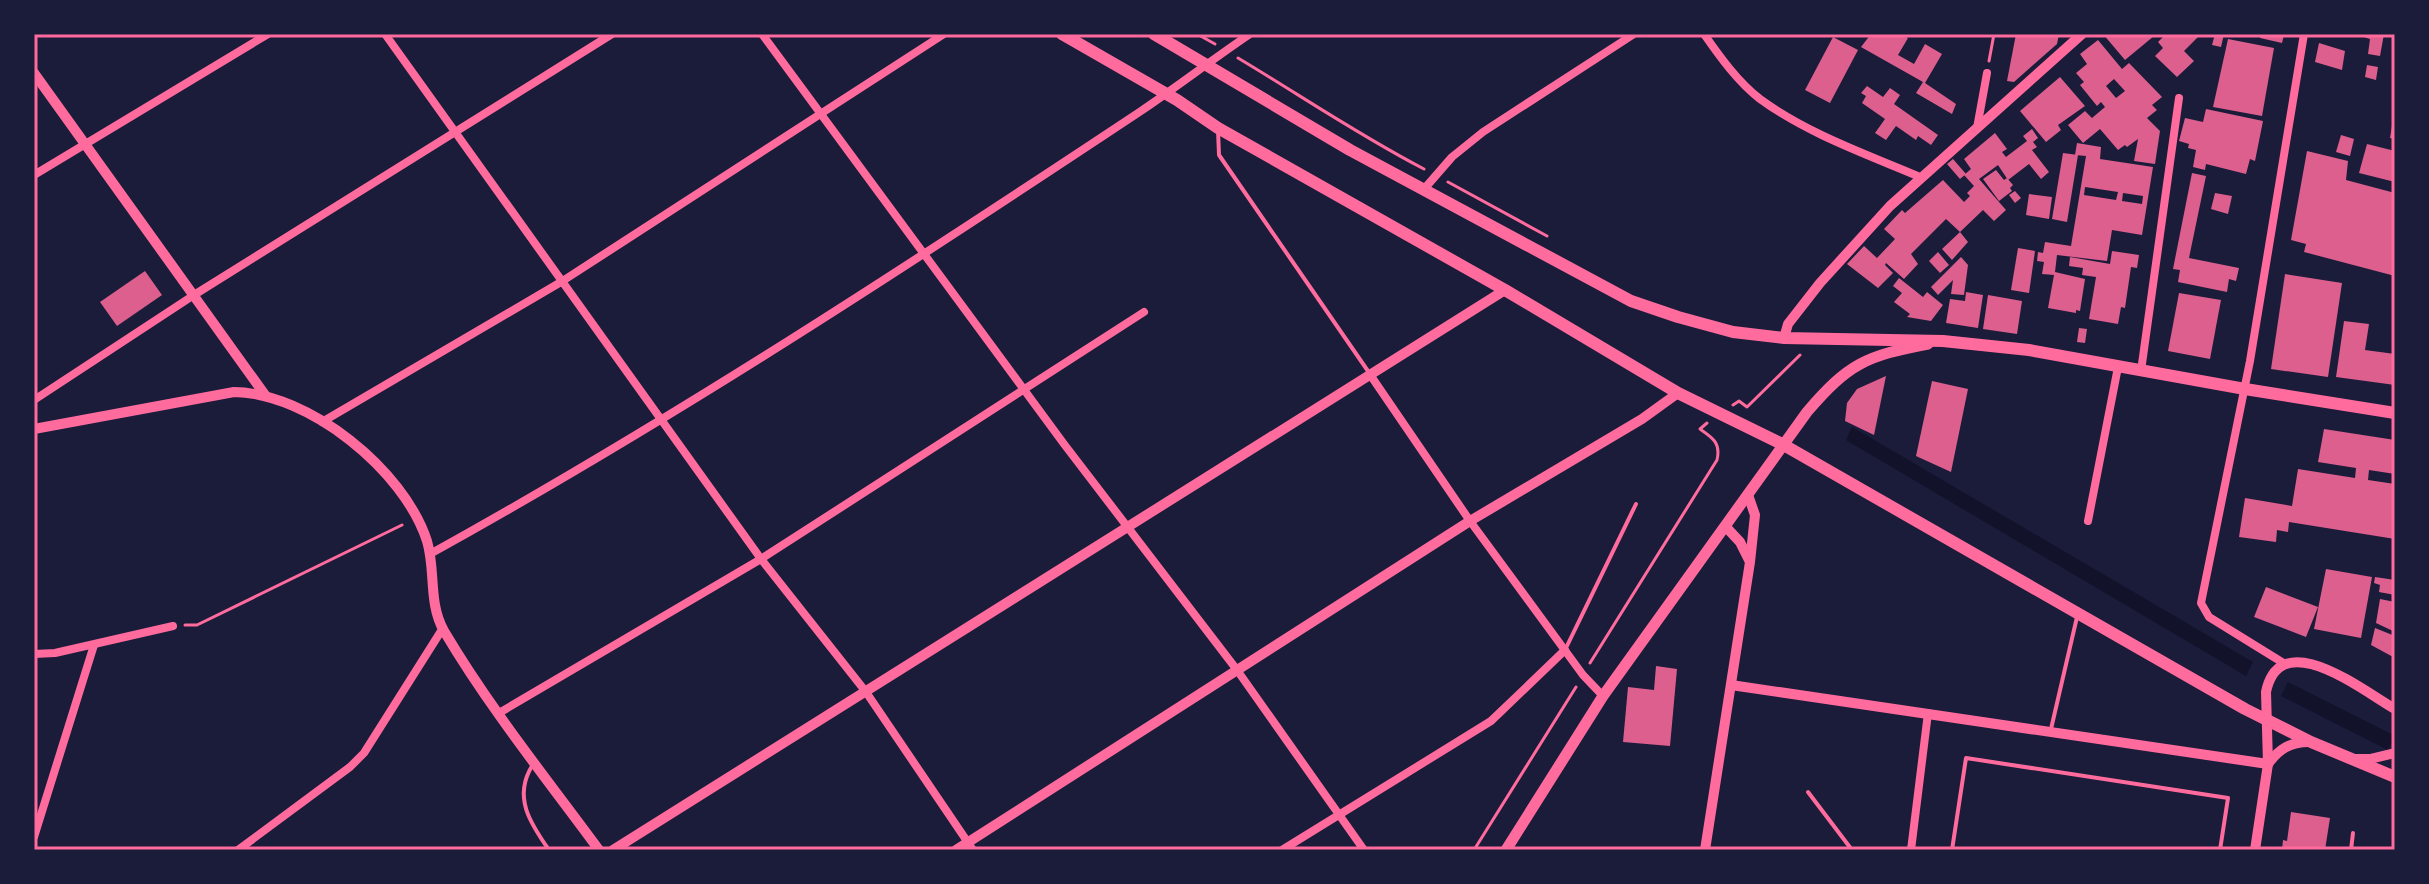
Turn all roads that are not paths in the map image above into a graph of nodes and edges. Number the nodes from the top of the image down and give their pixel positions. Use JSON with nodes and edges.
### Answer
{"nodes":[{"id":1,"x":268,"y":34,"type":"edge"},
{"id":2,"x":385,"y":34,"type":"edge"},
{"id":3,"x":612,"y":34,"type":"edge"},
{"id":4,"x":762,"y":34,"type":"edge"},
{"id":5,"x":944,"y":34,"type":"edge"},
{"id":6,"x":1062,"y":34,"type":"edge"},
{"id":7,"x":1154,"y":34,"type":"edge"},
{"id":8,"x":1250,"y":34,"type":"edge"},
{"id":9,"x":1634,"y":34,"type":"edge"},
{"id":10,"x":1704,"y":34,"type":"edge"},
{"id":11,"x":2082,"y":34,"type":"edge"},
{"id":12,"x":2304,"y":34,"type":"edge"},
{"id":13,"x":1204,"y":64,"type":"junction"},
{"id":14,"x":34,"y":73,"type":"edge"},
{"id":15,"x":1987,"y":73,"type":"road end"},
{"id":16,"x":1165,"y":94,"type":"junction"},
{"id":17,"x":2179,"y":98,"type":"dead end"},
{"id":18,"x":819,"y":113,"type":"junction"},
{"id":19,"x":1218,"y":128,"type":"junction"},
{"id":20,"x":1977,"y":129,"type":"junction"},
{"id":21,"x":456,"y":133,"type":"junction"},
{"id":22,"x":85,"y":144,"type":"junction"},
{"id":23,"x":34,"y":175,"type":"edge"},
{"id":24,"x":1920,"y":177,"type":"junction"},
{"id":25,"x":1425,"y":188,"type":"junction"},
{"id":26,"x":922,"y":254,"type":"junction"},
{"id":27,"x":561,"y":282,"type":"junction"},
{"id":28,"x":1505,"y":290,"type":"junction"},
{"id":29,"x":194,"y":295,"type":"junction"},
{"id":30,"x":1144,"y":312,"type":"dead end"},
{"id":31,"x":1784,"y":338,"type":"junction"},
{"id":32,"x":1943,"y":341,"type":"junction"},
{"id":33,"x":2118,"y":367,"type":"junction"},
{"id":34,"x":2141,"y":371,"type":"junction"},
{"id":35,"x":1371,"y":376,"type":"junction"},
{"id":36,"x":2245,"y":389,"type":"junction"},
{"id":37,"x":1023,"y":390,"type":"junction"},
{"id":38,"x":1678,"y":393,"type":"junction"},
{"id":39,"x":265,"y":395,"type":"junction"},
{"id":40,"x":34,"y":400,"type":"edge"},
{"id":41,"x":2395,"y":413,"type":"edge"},
{"id":42,"x":662,"y":418,"type":"junction"},
{"id":43,"x":322,"y":422,"type":"junction"},
{"id":44,"x":34,"y":429,"type":"edge"},
{"id":45,"x":1782,"y":444,"type":"junction"},
{"id":46,"x":1748,"y":495,"type":"junction"},
{"id":47,"x":1636,"y":504,"type":"dead end"},
{"id":48,"x":1470,"y":521,"type":"junction"},
{"id":49,"x":2088,"y":521,"type":"dead end"},
{"id":50,"x":1726,"y":527,"type":"junction"},
{"id":51,"x":1128,"y":528,"type":"junction"},
{"id":52,"x":430,"y":554,"type":"junction"},
{"id":53,"x":761,"y":559,"type":"junction"},
{"id":54,"x":1750,"y":562,"type":"junction"},
{"id":55,"x":2078,"y":613,"type":"junction"},
{"id":56,"x":173,"y":626,"type":"road end"},
{"id":57,"x":443,"y":628,"type":"junction"},
{"id":58,"x":94,"y":645,"type":"junction"},
{"id":59,"x":1565,"y":650,"type":"junction"},
{"id":60,"x":34,"y":654,"type":"edge"},
{"id":61,"x":2285,"y":664,"type":"junction"},
{"id":62,"x":1237,"y":670,"type":"junction"},
{"id":63,"x":1731,"y":685,"type":"junction"},
{"id":64,"x":866,"y":692,"type":"junction"},
{"id":65,"x":1603,"y":696,"type":"junction"},
{"id":66,"x":2395,"y":709,"type":"edge"},
{"id":67,"x":499,"y":713,"type":"junction"},
{"id":68,"x":1928,"y":713,"type":"junction"},
{"id":69,"x":2266,"y":720,"type":"junction"},
{"id":70,"x":2051,"y":731,"type":"junction"},
{"id":71,"x":2311,"y":742,"type":"junction"},
{"id":72,"x":2395,"y":753,"type":"edge"},
{"id":73,"x":2353,"y":759,"type":"junction"},
{"id":74,"x":535,"y":762,"type":"junction"},
{"id":75,"x":2268,"y":764,"type":"junction"},
{"id":76,"x":2395,"y":777,"type":"edge"},
{"id":77,"x":1808,"y":792,"type":"dead end"},
{"id":78,"x":1338,"y":814,"type":"junction"},
{"id":79,"x":2353,"y":833,"type":"dead end"},
{"id":80,"x":34,"y":837,"type":"edge"},
{"id":81,"x":970,"y":846,"type":"edge"},
{"id":82,"x":238,"y":850,"type":"edge"},
{"id":83,"x":549,"y":850,"type":"edge"},
{"id":84,"x":599,"y":850,"type":"edge"},
{"id":85,"x":613,"y":850,"type":"edge"},
{"id":86,"x":956,"y":850,"type":"edge"},
{"id":87,"x":1282,"y":850,"type":"edge"},
{"id":88,"x":1364,"y":850,"type":"edge"},
{"id":89,"x":1506,"y":850,"type":"edge"},
{"id":90,"x":1705,"y":850,"type":"edge"},
{"id":91,"x":1852,"y":850,"type":"edge"},
{"id":92,"x":1911,"y":850,"type":"edge"},
{"id":93,"x":1952,"y":850,"type":"edge"},
{"id":94,"x":2220,"y":850,"type":"edge"},
{"id":95,"x":2255,"y":850,"type":"edge"},
{"id":96,"x":2351,"y":850,"type":"edge"}],
"edges":[{"from":1,"to":22,"type":"street"},
{"from":2,"to":21,"type":"street"},
{"from":3,"to":21,"type":"street"},
{"from":4,"to":18,"type":"street"},
{"from":5,"to":18,"type":"street"},
{"from":6,"to":16,"type":"main road"},
{"from":7,"to":13,"type":"main road"},
{"from":8,"to":13,"type":"street"},
{"from":9,"to":25,"type":"street"},
{"from":10,"to":24,"type":"street"},
{"from":11,"to":20,"type":"street"},
{"from":12,"to":36,"type":"street"},
{"from":13,"to":16,"type":"street"},
{"from":13,"to":25,"type":"main road"},
{"from":14,"to":22,"type":"street"},
{"from":15,"to":20,"type":"street"},
{"from":16,"to":19,"type":"main road"},
{"from":16,"to":26,"type":"street"},
{"from":17,"to":34,"type":"street"},
{"from":18,"to":26,"type":"street"},
{"from":18,"to":27,"type":"street"},
{"from":19,"to":28,"type":"main road"},
{"from":19,"to":35,"type":"lane"},
{"from":20,"to":24,"type":"street"},
{"from":21,"to":27,"type":"street"},
{"from":21,"to":29,"type":"street"},
{"from":22,"to":23,"type":"street"},
{"from":22,"to":29,"type":"street"},
{"from":24,"to":31,"type":"street"},
{"from":25,"to":31,"type":"main road"},
{"from":26,"to":37,"type":"street"},
{"from":26,"to":42,"type":"street"},
{"from":27,"to":42,"type":"street"},
{"from":27,"to":43,"type":"street"},
{"from":28,"to":35,"type":"street"},
{"from":28,"to":38,"type":"main road"},
{"from":29,"to":39,"type":"street"},
{"from":29,"to":40,"type":"street"},
{"from":30,"to":37,"type":"street"},
{"from":31,"to":32,"type":"main road"},
{"from":32,"to":33,"type":"main road"},
{"from":32,"to":45,"type":"main road"},
{"from":33,"to":34,"type":"main road"},
{"from":33,"to":49,"type":"street"},
{"from":34,"to":36,"type":"main road"},
{"from":35,"to":48,"type":"street"},
{"from":35,"to":51,"type":"street"},
{"from":36,"to":41,"type":"main road"},
{"from":36,"to":61,"type":"street"},
{"from":37,"to":51,"type":"street"},
{"from":37,"to":53,"type":"street"},
{"from":38,"to":45,"type":"main road"},
{"from":38,"to":48,"type":"street"},
{"from":39,"to":43,"type":"street"},
{"from":39,"to":44,"type":"street"},
{"from":42,"to":52,"type":"street"},
{"from":42,"to":53,"type":"street"},
{"from":43,"to":52,"type":"street"},
{"from":45,"to":46,"type":"main road"},
{"from":45,"to":55,"type":"main road"},
{"from":46,"to":50,"type":"main road"},
{"from":46,"to":54,"type":"street"},
{"from":47,"to":59,"type":"lane"},
{"from":48,"to":59,"type":"street"},
{"from":48,"to":62,"type":"street"},
{"from":50,"to":54,"type":"street"},
{"from":50,"to":65,"type":"main road"},
{"from":51,"to":62,"type":"street"},
{"from":51,"to":64,"type":"street"},
{"from":52,"to":57,"type":"street"},
{"from":53,"to":64,"type":"street"},
{"from":53,"to":67,"type":"street"},
{"from":54,"to":63,"type":"street"},
{"from":55,"to":69,"type":"main road"},
{"from":55,"to":70,"type":"lane"},
{"from":56,"to":58,"type":"street"},
{"from":57,"to":67,"type":"street"},
{"from":57,"to":82,"type":"street"},
{"from":58,"to":60,"type":"street"},
{"from":58,"to":80,"type":"street"},
{"from":59,"to":65,"type":"street"},
{"from":59,"to":78,"type":"street"},
{"from":61,"to":66,"type":"street"},
{"from":61,"to":69,"type":"street"},
{"from":62,"to":78,"type":"street"},
{"from":62,"to":81,"type":"street"},
{"from":63,"to":68,"type":"street"},
{"from":63,"to":90,"type":"street"},
{"from":64,"to":81,"type":"street"},
{"from":64,"to":85,"type":"street"},
{"from":65,"to":89,"type":"main road"},
{"from":67,"to":74,"type":"street"},
{"from":68,"to":70,"type":"street"},
{"from":68,"to":92,"type":"street"},
{"from":69,"to":71,"type":"main road"},
{"from":69,"to":75,"type":"street"},
{"from":70,"to":75,"type":"street"},
{"from":71,"to":73,"type":"main road"},
{"from":71,"to":75,"type":"street"},
{"from":72,"to":73,"type":"street"},
{"from":73,"to":76,"type":"main road"},
{"from":74,"to":83,"type":"lane"},
{"from":74,"to":84,"type":"street"},
{"from":75,"to":95,"type":"street"},
{"from":77,"to":91,"type":"lane"},
{"from":78,"to":87,"type":"street"},
{"from":78,"to":88,"type":"street"},
{"from":79,"to":96,"type":"lane"},
{"from":81,"to":86,"type":"street"},
{"from":93,"to":94,"type":"lane"}]}
